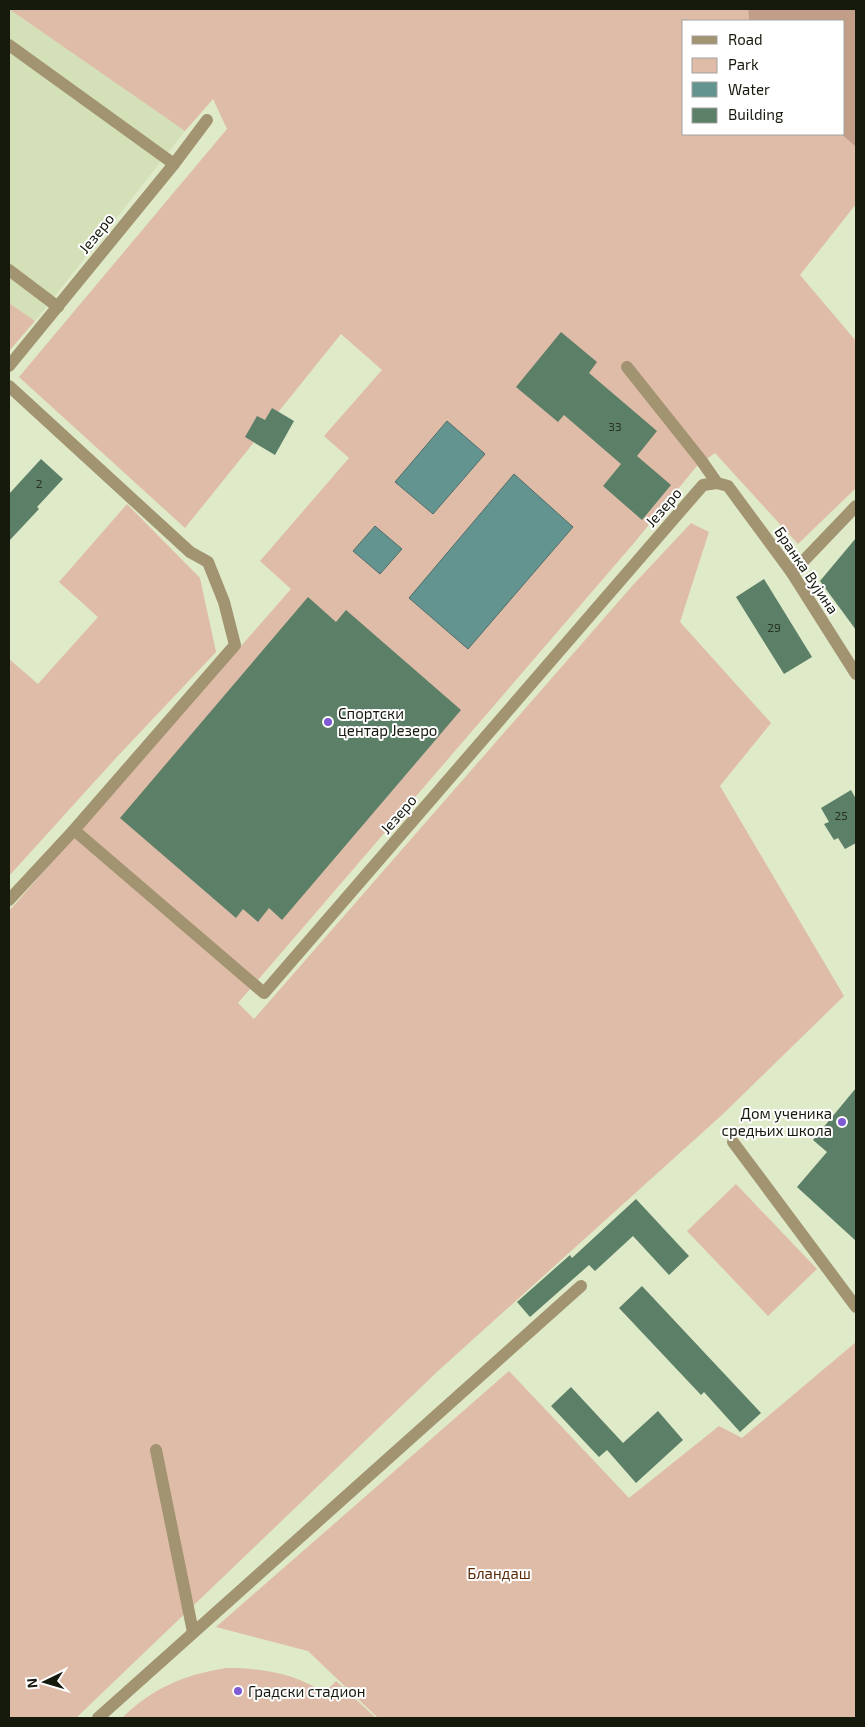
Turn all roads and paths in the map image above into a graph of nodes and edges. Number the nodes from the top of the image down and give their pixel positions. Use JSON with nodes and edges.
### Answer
{"nodes":[{"id":1,"x":9,"y":45,"type":"edge"},
{"id":2,"x":207,"y":120,"type":"dead end"},
{"id":3,"x":174,"y":164,"type":"junction"},
{"id":4,"x":9,"y":270,"type":"edge"},
{"id":5,"x":58,"y":307,"type":"junction"},
{"id":6,"x":9,"y":366,"type":"edge"},
{"id":7,"x":627,"y":367,"type":"dead end"},
{"id":8,"x":9,"y":386,"type":"edge"},
{"id":9,"x":723,"y":485,"type":"junction"},
{"id":10,"x":856,"y":506,"type":"edge"},
{"id":11,"x":792,"y":573,"type":"junction"},
{"id":12,"x":856,"y":674,"type":"edge"},
{"id":13,"x":74,"y":830,"type":"junction"},
{"id":14,"x":9,"y":900,"type":"edge"},
{"id":15,"x":732,"y":1142,"type":"dead end"},
{"id":16,"x":581,"y":1286,"type":"dead end"},
{"id":17,"x":856,"y":1307,"type":"edge"},
{"id":18,"x":156,"y":1450,"type":"dead end"},
{"id":19,"x":193,"y":1632,"type":"junction"},
{"id":20,"x":98,"y":1718,"type":"edge"}],
"edges":[{"from":1,"to":3,"type":"street"},
{"from":2,"to":3,"type":"street","name":"Језеро"},
{"from":3,"to":5,"type":"street","name":"Језеро"},
{"from":4,"to":5,"type":"street"},
{"from":5,"to":6,"type":"street","name":"Језеро"},
{"from":7,"to":9,"type":"street","name":"Бранка Вујина"},
{"from":8,"to":13,"type":"street"},
{"from":9,"to":11,"type":"street","name":"Бранка Вујина"},
{"from":9,"to":13,"type":"street","name":"Језеро"},
{"from":10,"to":11,"type":"street"},
{"from":11,"to":12,"type":"street","name":"Бранка Вујина"},
{"from":13,"to":14,"type":"street"},
{"from":15,"to":17,"type":"street"},
{"from":16,"to":19,"type":"street"},
{"from":18,"to":19,"type":"street"},
{"from":19,"to":20,"type":"street"}]}
